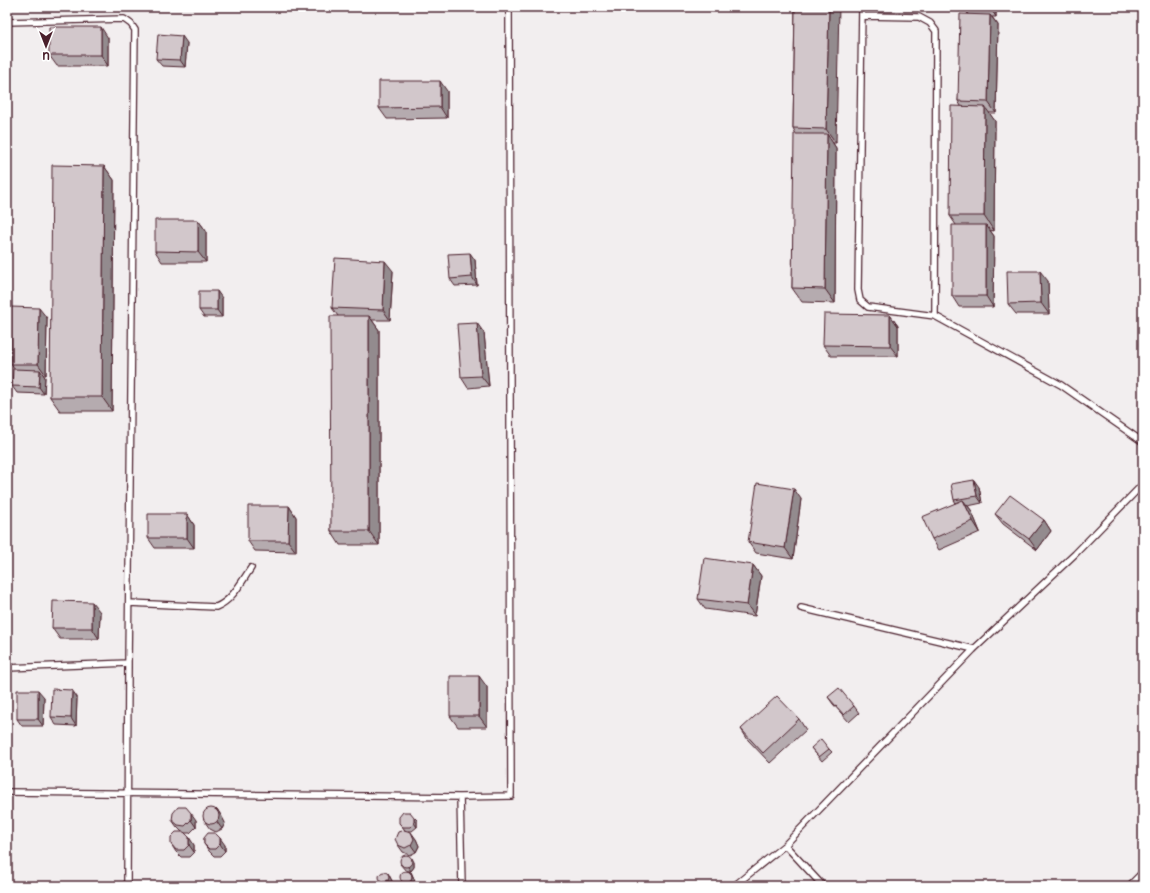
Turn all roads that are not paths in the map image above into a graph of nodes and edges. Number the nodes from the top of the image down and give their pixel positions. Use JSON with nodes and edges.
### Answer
{"nodes":[{"id":1,"x":509,"y":7,"type":"edge"},
{"id":2,"x":862,"y":7,"type":"edge"},
{"id":3,"x":863,"y":16,"type":"junction"},
{"id":4,"x":7,"y":22,"type":"edge"},
{"id":5,"x":935,"y":316,"type":"junction"},
{"id":6,"x":1143,"y":442,"type":"edge"},
{"id":7,"x":1143,"y":484,"type":"edge"},
{"id":8,"x":251,"y":568,"type":"dead end"},
{"id":9,"x":129,"y":603,"type":"junction"},
{"id":10,"x":801,"y":608,"type":"dead end"},
{"id":11,"x":974,"y":649,"type":"junction"},
{"id":12,"x":128,"y":663,"type":"junction"},
{"id":13,"x":7,"y":668,"type":"edge"},
{"id":14,"x":7,"y":792,"type":"edge"},
{"id":15,"x":128,"y":792,"type":"junction"},
{"id":16,"x":460,"y":797,"type":"junction"},
{"id":17,"x":785,"y":845,"type":"junction"},
{"id":18,"x":1143,"y":872,"type":"edge"},
{"id":19,"x":127,"y":886,"type":"edge"},
{"id":20,"x":462,"y":886,"type":"edge"},
{"id":21,"x":734,"y":886,"type":"edge"},
{"id":22,"x":824,"y":886,"type":"edge"},
{"id":23,"x":1129,"y":886,"type":"edge"}],
"edges":[{"from":1,"to":16,"type":"lane"},
{"from":2,"to":3,"type":"lane"},
{"from":3,"to":5,"type":"lane"},
{"from":3,"to":5,"type":"lane"},
{"from":4,"to":9,"type":"lane"},
{"from":5,"to":6,"type":"lane"},
{"from":7,"to":11,"type":"lane"},
{"from":8,"to":9,"type":"lane"},
{"from":9,"to":12,"type":"lane"},
{"from":10,"to":11,"type":"lane"},
{"from":11,"to":17,"type":"lane"},
{"from":12,"to":13,"type":"lane"},
{"from":12,"to":15,"type":"lane"},
{"from":14,"to":15,"type":"lane"},
{"from":15,"to":16,"type":"lane"},
{"from":15,"to":19,"type":"lane"},
{"from":16,"to":20,"type":"lane"},
{"from":17,"to":21,"type":"lane"},
{"from":17,"to":22,"type":"lane"},
{"from":18,"to":23,"type":"lane"}]}
